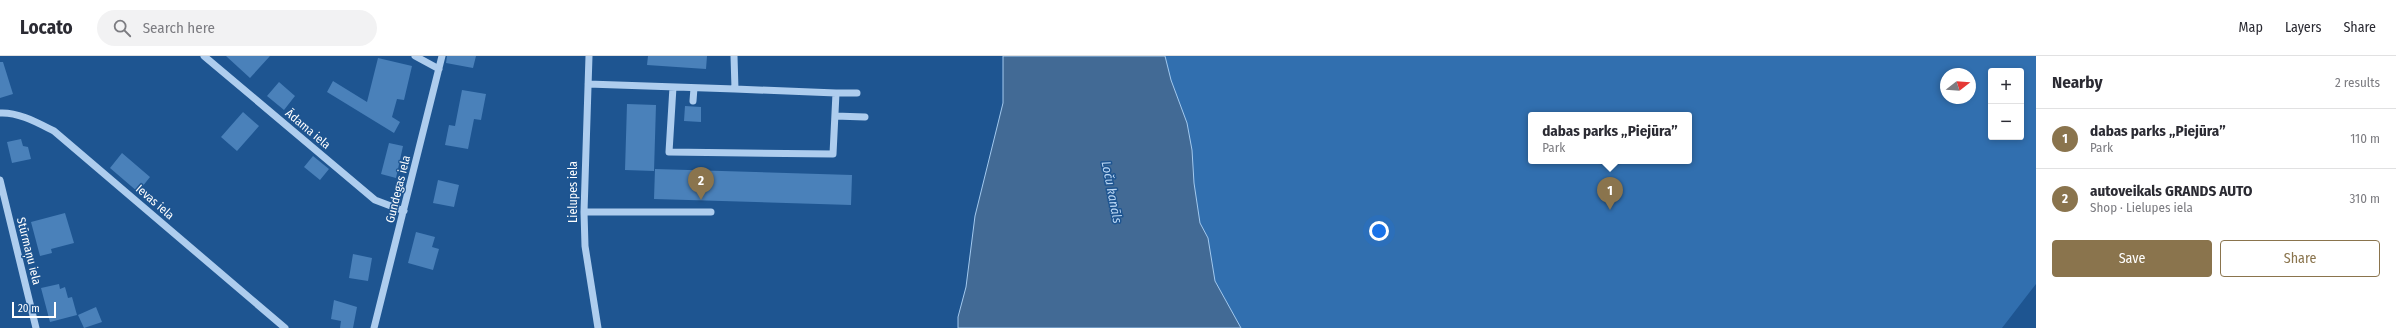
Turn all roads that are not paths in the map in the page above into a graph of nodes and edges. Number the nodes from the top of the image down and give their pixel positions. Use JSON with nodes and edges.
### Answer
{"nodes":[{"id":1,"x":204,"y":56,"type":"edge"},
{"id":2,"x":415,"y":56,"type":"edge"},
{"id":3,"x":442,"y":56,"type":"edge"},
{"id":4,"x":589,"y":56,"type":"edge"},
{"id":5,"x":734,"y":56,"type":"edge"},
{"id":6,"x":439,"y":69,"type":"junction"},
{"id":7,"x":588,"y":84,"type":"junction"},
{"id":8,"x":673,"y":87,"type":"junction"},
{"id":9,"x":694,"y":88,"type":"junction"},
{"id":10,"x":735,"y":89,"type":"junction"},
{"id":11,"x":836,"y":93,"type":"junction"},
{"id":12,"x":857,"y":93,"type":"dead end"},
{"id":13,"x":693,"y":102,"type":"dead end"},
{"id":14,"x":0,"y":112,"type":"edge"},
{"id":15,"x":835,"y":116,"type":"junction"},
{"id":16,"x":865,"y":117,"type":"dead end"},
{"id":17,"x":0,"y":180,"type":"edge"},
{"id":18,"x":404,"y":211,"type":"junction"},
{"id":19,"x":584,"y":212,"type":"junction"},
{"id":20,"x":711,"y":212,"type":"dead end"},
{"id":21,"x":36,"y":328,"type":"edge"},
{"id":22,"x":285,"y":328,"type":"edge"},
{"id":23,"x":374,"y":328,"type":"edge"},
{"id":24,"x":598,"y":328,"type":"edge"}],
"edges":[{"from":1,"to":18,"type":"street","name":"Ādama iela"},
{"from":2,"to":6,"type":"street"},
{"from":3,"to":6,"type":"street","name":"Gundegas iela"},
{"from":4,"to":7,"type":"street","name":"Lielupes iela"},
{"from":5,"to":10,"type":"street"},
{"from":6,"to":18,"type":"street","name":"Gundegas iela"},
{"from":7,"to":8,"type":"street"},
{"from":7,"to":19,"type":"street","name":"Lielupes iela"},
{"from":8,"to":9,"type":"street"},
{"from":8,"to":15,"type":"street"},
{"from":9,"to":10,"type":"street"},
{"from":9,"to":13,"type":"street"},
{"from":10,"to":11,"type":"street"},
{"from":11,"to":12,"type":"street"},
{"from":11,"to":15,"type":"street"},
{"from":14,"to":22,"type":"street","name":"Ievas iela"},
{"from":15,"to":16,"type":"street"},
{"from":17,"to":21,"type":"street","name":"Stūrmaņu iela"},
{"from":18,"to":23,"type":"street","name":"Gundegas iela"},
{"from":19,"to":20,"type":"street"},
{"from":19,"to":24,"type":"street","name":"Lielupes iela"}]}
